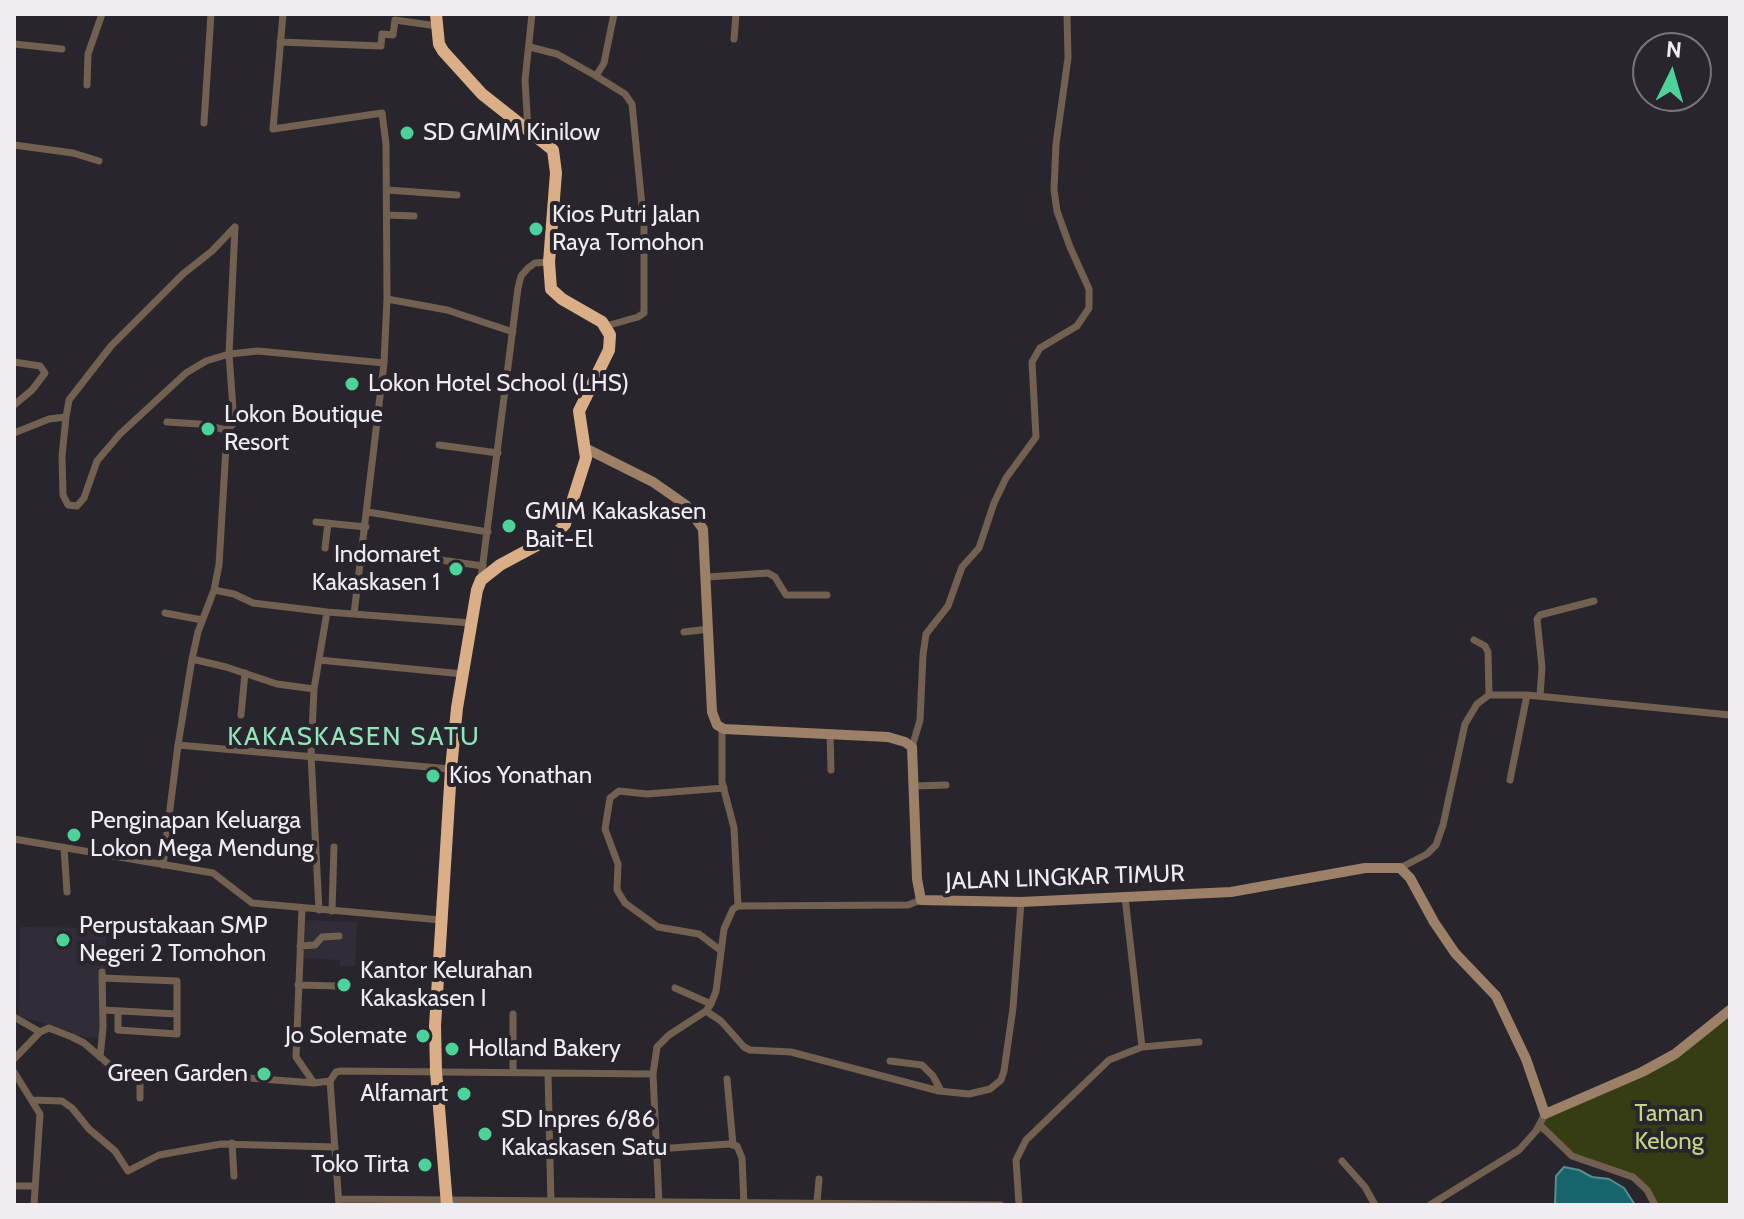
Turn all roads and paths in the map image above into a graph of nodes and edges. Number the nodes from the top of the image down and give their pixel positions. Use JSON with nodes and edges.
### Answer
{"nodes":[{"id":1,"x":102,"y":14,"type":"edge"},
{"id":2,"x":211,"y":14,"type":"edge"},
{"id":3,"x":283,"y":14,"type":"edge"},
{"id":4,"x":532,"y":14,"type":"edge"},
{"id":5,"x":614,"y":14,"type":"edge"},
{"id":6,"x":736,"y":14,"type":"edge"},
{"id":7,"x":1067,"y":14,"type":"edge"},
{"id":8,"x":436,"y":20,"type":"edge"},
{"id":9,"x":734,"y":39,"type":"dead end"},
{"id":10,"x":280,"y":42,"type":"junction"},
{"id":11,"x":14,"y":44,"type":"edge"},
{"id":12,"x":530,"y":47,"type":"junction"},
{"id":13,"x":62,"y":49,"type":"dead end"},
{"id":14,"x":596,"y":76,"type":"junction"},
{"id":15,"x":87,"y":85,"type":"dead end"},
{"id":16,"x":204,"y":123,"type":"dead end"},
{"id":17,"x":528,"y":130,"type":"junction"},
{"id":18,"x":14,"y":145,"type":"edge"},
{"id":19,"x":99,"y":161,"type":"dead end"},
{"id":20,"x":387,"y":190,"type":"junction"},
{"id":21,"x":457,"y":195,"type":"dead end"},
{"id":22,"x":387,"y":215,"type":"junction"},
{"id":23,"x":414,"y":216,"type":"dead end"},
{"id":24,"x":549,"y":262,"type":"junction"},
{"id":25,"x":387,"y":299,"type":"junction"},
{"id":26,"x":606,"y":326,"type":"junction"},
{"id":27,"x":513,"y":332,"type":"junction"},
{"id":28,"x":229,"y":354,"type":"junction"},
{"id":29,"x":14,"y":362,"type":"edge"},
{"id":30,"x":384,"y":363,"type":"junction"},
{"id":31,"x":14,"y":405,"type":"edge"},
{"id":32,"x":66,"y":417,"type":"junction"},
{"id":33,"x":167,"y":422,"type":"dead end"},
{"id":34,"x":227,"y":430,"type":"junction"},
{"id":35,"x":14,"y":433,"type":"edge"},
{"id":36,"x":439,"y":445,"type":"dead end"},
{"id":37,"x":585,"y":448,"type":"junction"},
{"id":38,"x":498,"y":453,"type":"junction"},
{"id":39,"x":368,"y":512,"type":"junction"},
{"id":40,"x":316,"y":522,"type":"dead end"},
{"id":41,"x":328,"y":523,"type":"junction"},
{"id":42,"x":366,"y":527,"type":"junction"},
{"id":43,"x":488,"y":532,"type":"junction"},
{"id":44,"x":325,"y":548,"type":"dead end"},
{"id":45,"x":363,"y":549,"type":"junction"},
{"id":46,"x":483,"y":566,"type":"junction"},
{"id":47,"x":707,"y":577,"type":"junction"},
{"id":48,"x":481,"y":580,"type":"junction"},
{"id":49,"x":214,"y":590,"type":"junction"},
{"id":50,"x":827,"y":595,"type":"dead end"},
{"id":51,"x":1594,"y":601,"type":"dead end"},
{"id":52,"x":327,"y":612,"type":"junction"},
{"id":53,"x":165,"y":613,"type":"dead end"},
{"id":54,"x":354,"y":614,"type":"junction"},
{"id":55,"x":202,"y":620,"type":"junction"},
{"id":56,"x":471,"y":623,"type":"junction"},
{"id":57,"x":709,"y":629,"type":"junction"},
{"id":58,"x":684,"y":632,"type":"dead end"},
{"id":59,"x":1474,"y":640,"type":"dead end"},
{"id":60,"x":192,"y":659,"type":"junction"},
{"id":61,"x":319,"y":660,"type":"junction"},
{"id":62,"x":245,"y":673,"type":"junction"},
{"id":63,"x":463,"y":674,"type":"junction"},
{"id":64,"x":314,"y":689,"type":"junction"},
{"id":65,"x":1489,"y":695,"type":"junction"},
{"id":66,"x":1527,"y":695,"type":"junction"},
{"id":67,"x":1540,"y":696,"type":"junction"},
{"id":68,"x":241,"y":715,"type":"dead end"},
{"id":69,"x":1730,"y":715,"type":"edge"},
{"id":70,"x":722,"y":728,"type":"junction"},
{"id":71,"x":830,"y":733,"type":"junction"},
{"id":72,"x":178,"y":745,"type":"junction"},
{"id":73,"x":912,"y":747,"type":"junction"},
{"id":74,"x":311,"y":755,"type":"junction"},
{"id":75,"x":451,"y":769,"type":"junction"},
{"id":76,"x":831,"y":770,"type":"dead end"},
{"id":77,"x":1510,"y":780,"type":"dead end"},
{"id":78,"x":946,"y":785,"type":"dead end"},
{"id":79,"x":915,"y":786,"type":"junction"},
{"id":80,"x":724,"y":788,"type":"junction"},
{"id":81,"x":14,"y":839,"type":"edge"},
{"id":82,"x":334,"y":847,"type":"dead end"},
{"id":83,"x":64,"y":848,"type":"junction"},
{"id":84,"x":163,"y":865,"type":"junction"},
{"id":85,"x":1400,"y":868,"type":"junction"},
{"id":86,"x":67,"y":892,"type":"dead end"},
{"id":87,"x":1125,"y":897,"type":"junction"},
{"id":88,"x":921,"y":900,"type":"junction"},
{"id":89,"x":1021,"y":902,"type":"junction"},
{"id":90,"x":738,"y":906,"type":"junction"},
{"id":91,"x":302,"y":908,"type":"junction"},
{"id":92,"x":319,"y":910,"type":"junction"},
{"id":93,"x":332,"y":911,"type":"junction"},
{"id":94,"x":441,"y":920,"type":"junction"},
{"id":95,"x":339,"y":936,"type":"dead end"},
{"id":96,"x":300,"y":946,"type":"junction"},
{"id":97,"x":720,"y":950,"type":"junction"},
{"id":98,"x":298,"y":985,"type":"junction"},
{"id":99,"x":338,"y":986,"type":"dead end"},
{"id":100,"x":675,"y":988,"type":"dead end"},
{"id":101,"x":711,"y":1004,"type":"junction"},
{"id":102,"x":103,"y":1010,"type":"junction"},
{"id":103,"x":1730,"y":1010,"type":"edge"},
{"id":104,"x":118,"y":1011,"type":"junction"},
{"id":105,"x":706,"y":1011,"type":"junction"},
{"id":106,"x":177,"y":1014,"type":"junction"},
{"id":107,"x":513,"y":1014,"type":"dead end"},
{"id":108,"x":14,"y":1017,"type":"edge"},
{"id":109,"x":40,"y":1032,"type":"junction"},
{"id":110,"x":1199,"y":1042,"type":"dead end"},
{"id":111,"x":1142,"y":1047,"type":"junction"},
{"id":112,"x":100,"y":1057,"type":"junction"},
{"id":113,"x":14,"y":1059,"type":"edge"},
{"id":114,"x":890,"y":1061,"type":"dead end"},
{"id":115,"x":436,"y":1071,"type":"junction"},
{"id":116,"x":14,"y":1072,"type":"edge"},
{"id":117,"x":513,"y":1073,"type":"junction"},
{"id":118,"x":548,"y":1073,"type":"junction"},
{"id":119,"x":653,"y":1074,"type":"junction"},
{"id":120,"x":140,"y":1076,"type":"junction"},
{"id":121,"x":727,"y":1079,"type":"dead end"},
{"id":122,"x":330,"y":1081,"type":"junction"},
{"id":123,"x":314,"y":1083,"type":"junction"},
{"id":124,"x":941,"y":1091,"type":"junction"},
{"id":125,"x":140,"y":1098,"type":"dead end"},
{"id":126,"x":32,"y":1100,"type":"junction"},
{"id":127,"x":1542,"y":1120,"type":"junction"},
{"id":128,"x":232,"y":1143,"type":"junction"},
{"id":129,"x":733,"y":1145,"type":"junction"},
{"id":130,"x":335,"y":1147,"type":"junction"},
{"id":131,"x":657,"y":1149,"type":"junction"},
{"id":132,"x":1342,"y":1161,"type":"dead end"},
{"id":133,"x":234,"y":1176,"type":"dead end"},
{"id":134,"x":819,"y":1179,"type":"dead end"},
{"id":135,"x":14,"y":1186,"type":"edge"},
{"id":136,"x":35,"y":1186,"type":"junction"},
{"id":137,"x":339,"y":1202,"type":"edge"},
{"id":138,"x":447,"y":1202,"type":"edge"},
{"id":139,"x":551,"y":1202,"type":"edge"},
{"id":140,"x":817,"y":1202,"type":"junction"},
{"id":141,"x":658,"y":1203,"type":"edge"},
{"id":142,"x":741,"y":1204,"type":"edge"},
{"id":143,"x":850,"y":1204,"type":"edge"},
{"id":144,"x":927,"y":1204,"type":"edge"},
{"id":145,"x":34,"y":1205,"type":"edge"},
{"id":146,"x":1001,"y":1205,"type":"edge"},
{"id":147,"x":1019,"y":1205,"type":"edge"},
{"id":148,"x":1375,"y":1205,"type":"edge"},
{"id":149,"x":1430,"y":1205,"type":"edge"},
{"id":150,"x":1655,"y":1205,"type":"edge"}],
"edges":[{"from":1,"to":15,"type":"street"},
{"from":2,"to":16,"type":"street"},
{"from":3,"to":10,"type":"street"},
{"from":4,"to":12,"type":"street"},
{"from":5,"to":14,"type":"street"},
{"from":6,"to":9,"type":"street"},
{"from":7,"to":73,"type":"street"},
{"from":8,"to":10,"type":"street"},
{"from":8,"to":17,"type":"highway"},
{"from":10,"to":20,"type":"street"},
{"from":11,"to":13,"type":"street"},
{"from":12,"to":14,"type":"street"},
{"from":12,"to":17,"type":"street"},
{"from":14,"to":26,"type":"street"},
{"from":17,"to":24,"type":"highway"},
{"from":18,"to":19,"type":"street"},
{"from":20,"to":21,"type":"street"},
{"from":20,"to":22,"type":"street"},
{"from":22,"to":23,"type":"street"},
{"from":22,"to":25,"type":"street"},
{"from":24,"to":26,"type":"highway"},
{"from":24,"to":27,"type":"street"},
{"from":25,"to":27,"type":"street"},
{"from":25,"to":30,"type":"street"},
{"from":26,"to":37,"type":"highway"},
{"from":27,"to":38,"type":"street"},
{"from":28,"to":30,"type":"street"},
{"from":28,"to":32,"type":"street"},
{"from":28,"to":32,"type":"street"},
{"from":28,"to":34,"type":"street"},
{"from":29,"to":31,"type":"street"},
{"from":30,"to":39,"type":"street"},
{"from":32,"to":35,"type":"street"},
{"from":33,"to":34,"type":"street"},
{"from":34,"to":49,"type":"street"},
{"from":36,"to":38,"type":"street"},
{"from":37,"to":47,"type":"main road"},
{"from":37,"to":48,"type":"highway"},
{"from":38,"to":43,"type":"street"},
{"from":39,"to":42,"type":"street"},
{"from":39,"to":43,"type":"street"},
{"from":40,"to":41,"type":"street"},
{"from":41,"to":42,"type":"street"},
{"from":41,"to":44,"type":"street"},
{"from":42,"to":45,"type":"street"},
{"from":43,"to":46,"type":"street"},
{"from":45,"to":46,"type":"street"},
{"from":45,"to":54,"type":"street"},
{"from":46,"to":48,"type":"street"},
{"from":47,"to":50,"type":"street"},
{"from":47,"to":57,"type":"main road"},
{"from":48,"to":56,"type":"highway"},
{"from":49,"to":52,"type":"street"},
{"from":49,"to":55,"type":"street"},
{"from":51,"to":67,"type":"street"},
{"from":52,"to":54,"type":"street"},
{"from":52,"to":61,"type":"street"},
{"from":53,"to":55,"type":"street"},
{"from":54,"to":56,"type":"street"},
{"from":55,"to":60,"type":"street"},
{"from":56,"to":63,"type":"highway"},
{"from":57,"to":58,"type":"street"},
{"from":57,"to":70,"type":"main road"},
{"from":59,"to":65,"type":"street"},
{"from":60,"to":62,"type":"street"},
{"from":60,"to":72,"type":"street"},
{"from":61,"to":63,"type":"street"},
{"from":61,"to":64,"type":"street"},
{"from":62,"to":64,"type":"street"},
{"from":62,"to":68,"type":"street"},
{"from":63,"to":75,"type":"highway"},
{"from":64,"to":74,"type":"street"},
{"from":65,"to":66,"type":"street"},
{"from":65,"to":85,"type":"street"},
{"from":66,"to":67,"type":"street"},
{"from":66,"to":77,"type":"street"},
{"from":67,"to":69,"type":"street"},
{"from":70,"to":71,"type":"main road"},
{"from":70,"to":80,"type":"street"},
{"from":71,"to":73,"type":"main road"},
{"from":71,"to":76,"type":"street"},
{"from":72,"to":74,"type":"street"},
{"from":72,"to":84,"type":"street"},
{"from":73,"to":79,"type":"main road","name":"JALAN LINGKAR TIMUR"},
{"from":74,"to":75,"type":"street"},
{"from":74,"to":92,"type":"street"},
{"from":75,"to":94,"type":"highway"},
{"from":78,"to":79,"type":"street"},
{"from":79,"to":88,"type":"main road","name":"JALAN LINGKAR TIMUR"},
{"from":80,"to":90,"type":"street"},
{"from":80,"to":97,"type":"street"},
{"from":81,"to":83,"type":"street"},
{"from":82,"to":93,"type":"street"},
{"from":83,"to":84,"type":"street"},
{"from":83,"to":86,"type":"street"},
{"from":84,"to":91,"type":"street"},
{"from":85,"to":87,"type":"main road","name":"JALAN LINGKAR TIMUR"},
{"from":85,"to":127,"type":"main road"},
{"from":87,"to":89,"type":"main road","name":"JALAN LINGKAR TIMUR"},
{"from":87,"to":111,"type":"street"},
{"from":88,"to":89,"type":"main road","name":"JALAN LINGKAR TIMUR"},
{"from":88,"to":90,"type":"street"},
{"from":89,"to":124,"type":"street"},
{"from":90,"to":97,"type":"street"},
{"from":91,"to":92,"type":"street"},
{"from":91,"to":96,"type":"street"},
{"from":92,"to":93,"type":"street"},
{"from":93,"to":94,"type":"street"},
{"from":94,"to":115,"type":"highway"},
{"from":95,"to":96,"type":"street"},
{"from":96,"to":98,"type":"street"},
{"from":97,"to":101,"type":"street"},
{"from":98,"to":99,"type":"street"},
{"from":98,"to":123,"type":"street"},
{"from":100,"to":101,"type":"street"},
{"from":101,"to":105,"type":"street"},
{"from":102,"to":104,"type":"street"},
{"from":102,"to":106,"type":"street"},
{"from":102,"to":112,"type":"street"},
{"from":103,"to":127,"type":"main road"},
{"from":104,"to":106,"type":"street"},
{"from":104,"to":106,"type":"street"},
{"from":105,"to":119,"type":"street"},
{"from":105,"to":124,"type":"street"},
{"from":107,"to":117,"type":"street"},
{"from":108,"to":109,"type":"street"},
{"from":109,"to":112,"type":"street"},
{"from":109,"to":113,"type":"street"},
{"from":110,"to":111,"type":"street"},
{"from":111,"to":147,"type":"street"},
{"from":112,"to":120,"type":"street"},
{"from":114,"to":124,"type":"street"},
{"from":115,"to":117,"type":"street"},
{"from":115,"to":122,"type":"street"},
{"from":115,"to":138,"type":"highway"},
{"from":116,"to":126,"type":"street"},
{"from":117,"to":118,"type":"street"},
{"from":118,"to":119,"type":"street"},
{"from":118,"to":139,"type":"street"},
{"from":119,"to":131,"type":"street"},
{"from":120,"to":123,"type":"street"},
{"from":120,"to":125,"type":"street"},
{"from":121,"to":129,"type":"street"},
{"from":122,"to":123,"type":"street"},
{"from":122,"to":130,"type":"street"},
{"from":126,"to":128,"type":"street"},
{"from":126,"to":136,"type":"street"},
{"from":127,"to":149,"type":"street"},
{"from":127,"to":150,"type":"street"},
{"from":128,"to":130,"type":"street"},
{"from":128,"to":133,"type":"street"},
{"from":129,"to":131,"type":"street"},
{"from":129,"to":142,"type":"street"},
{"from":130,"to":137,"type":"street"},
{"from":131,"to":141,"type":"street"},
{"from":132,"to":148,"type":"street"},
{"from":134,"to":140,"type":"street"},
{"from":135,"to":136,"type":"street"},
{"from":136,"to":145,"type":"street"},
{"from":137,"to":138,"type":"street"},
{"from":138,"to":139,"type":"street"},
{"from":139,"to":141,"type":"street"},
{"from":140,"to":142,"type":"street"},
{"from":140,"to":143,"type":"street"},
{"from":141,"to":142,"type":"street"},
{"from":143,"to":144,"type":"street"},
{"from":144,"to":146,"type":"street"}]}
